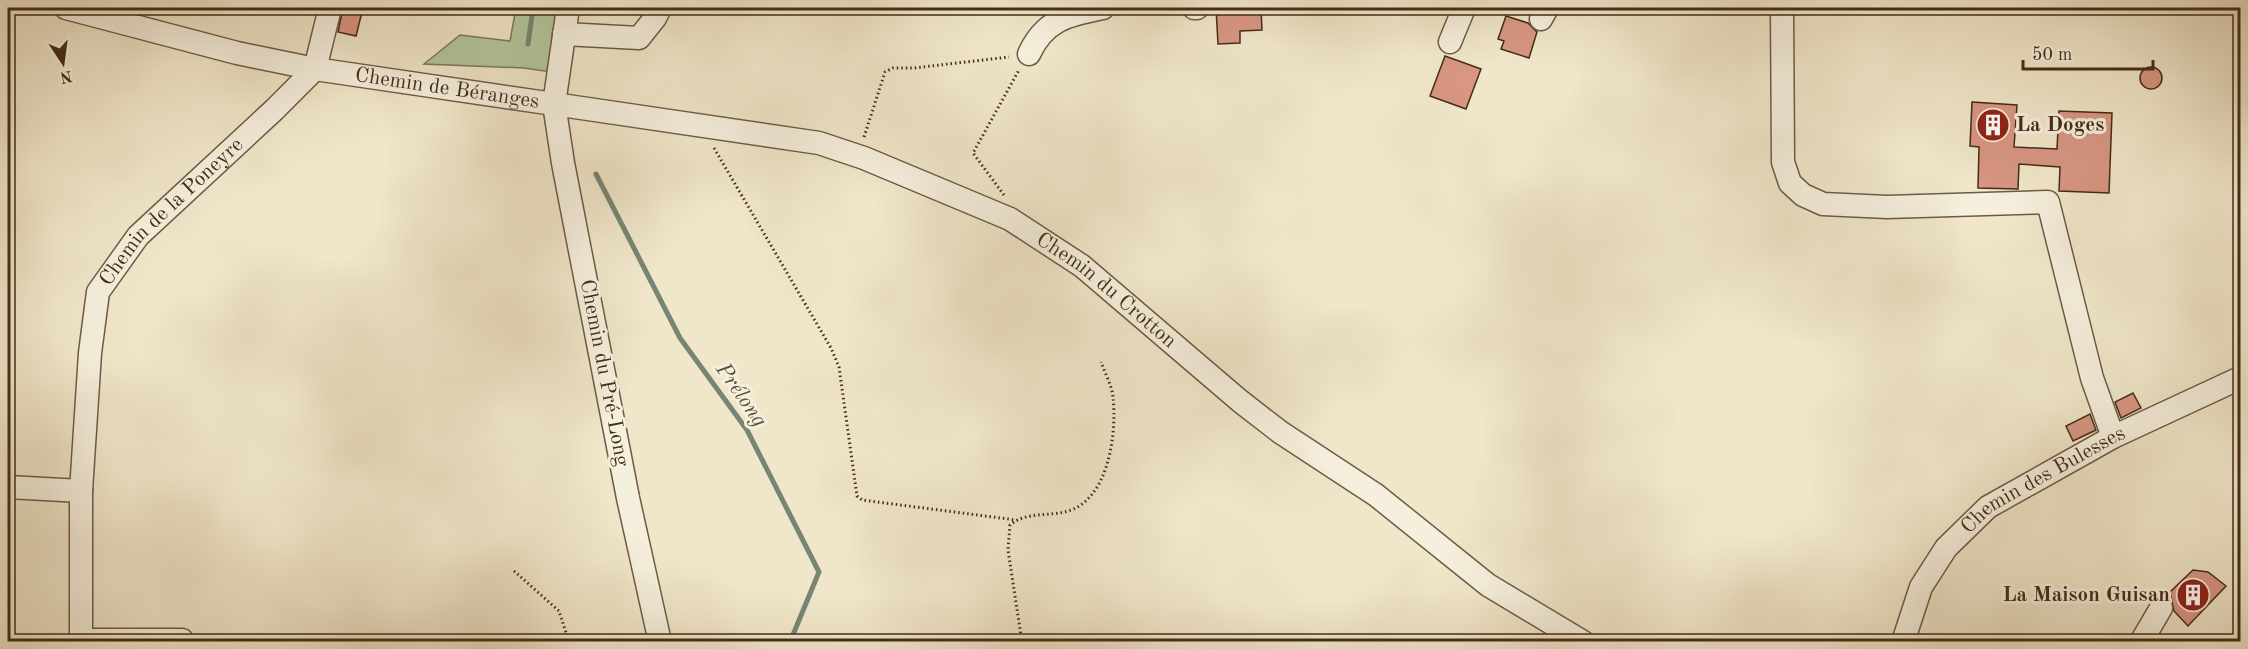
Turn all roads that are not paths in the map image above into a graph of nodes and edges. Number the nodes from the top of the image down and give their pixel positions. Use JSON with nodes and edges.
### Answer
{"nodes":[{"id":1,"x":66,"y":8,"type":"edge"},
{"id":2,"x":330,"y":8,"type":"edge"},
{"id":3,"x":568,"y":8,"type":"edge"},
{"id":4,"x":660,"y":8,"type":"edge"},
{"id":5,"x":1103,"y":8,"type":"edge"},
{"id":6,"x":1464,"y":8,"type":"edge"},
{"id":7,"x":1782,"y":8,"type":"edge"},
{"id":8,"x":564,"y":34,"type":"junction"},
{"id":9,"x":1450,"y":42,"type":"dead end"},
{"id":10,"x":1029,"y":54,"type":"road end"},
{"id":11,"x":315,"y":69,"type":"junction"},
{"id":12,"x":554,"y":104,"type":"junction"},
{"id":13,"x":2241,"y":378,"type":"edge"},
{"id":14,"x":2113,"y":436,"type":"junction"},
{"id":15,"x":8,"y":487,"type":"edge"},
{"id":16,"x":81,"y":491,"type":"junction"},
{"id":17,"x":2161,"y":608,"type":"dead end"},
{"id":18,"x":182,"y":640,"type":"dead end"},
{"id":19,"x":81,"y":641,"type":"edge"},
{"id":20,"x":660,"y":642,"type":"edge"},
{"id":21,"x":1583,"y":642,"type":"edge"},
{"id":22,"x":1903,"y":642,"type":"edge"},
{"id":23,"x":2141,"y":642,"type":"edge"}],
"edges":[{"from":1,"to":11,"type":"street"},
{"from":2,"to":11,"type":"street"},
{"from":3,"to":8,"type":"street","name":"Chemin de Béranges"},
{"from":4,"to":8,"type":"street"},
{"from":5,"to":10,"type":"street"},
{"from":6,"to":9,"type":"street"},
{"from":7,"to":14,"type":"street"},
{"from":8,"to":12,"type":"street","name":"Chemin de Béranges"},
{"from":11,"to":12,"type":"street","name":"Chemin de Béranges"},
{"from":11,"to":16,"type":"street","name":"Chemin de la Poneyre"},
{"from":12,"to":20,"type":"street","name":"Chemin du Pré-Long"},
{"from":12,"to":21,"type":"street","name":"Chemin du Crotton"},
{"from":13,"to":14,"type":"street","name":"Chemin des Bulesses"},
{"from":14,"to":22,"type":"street","name":"Chemin des Bulesses"},
{"from":15,"to":16,"type":"street"},
{"from":16,"to":19,"type":"street","name":"Chemin de la Poneyre"},
{"from":17,"to":23,"type":"street"},
{"from":18,"to":19,"type":"street"}]}
